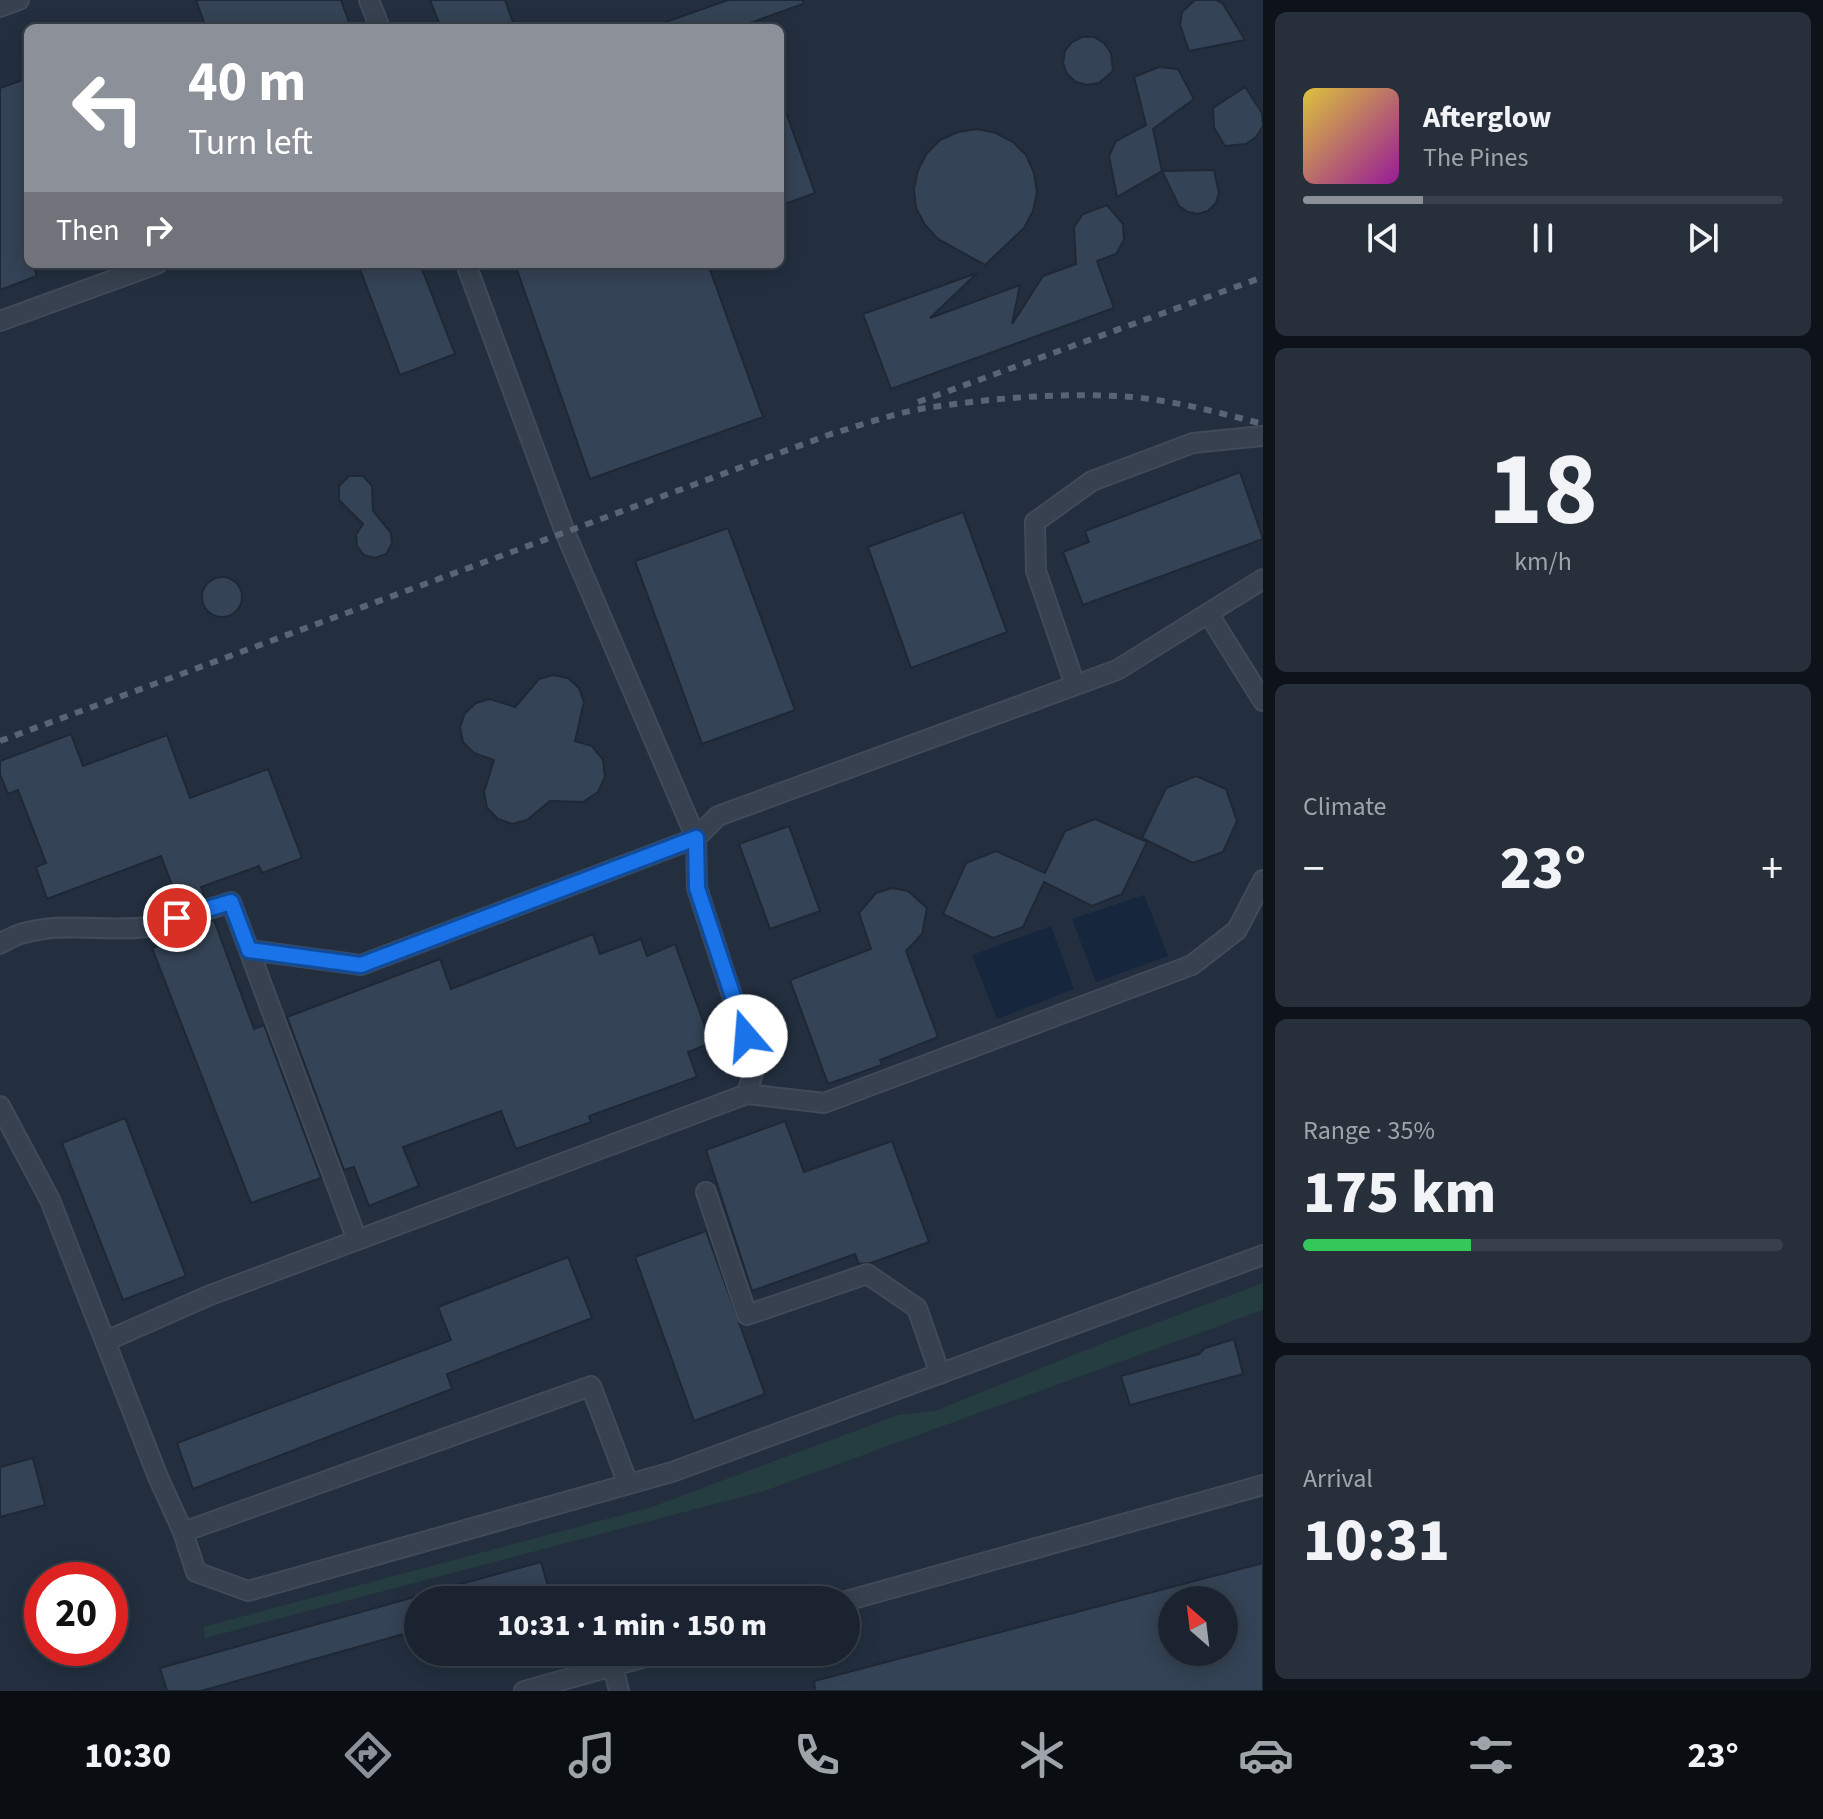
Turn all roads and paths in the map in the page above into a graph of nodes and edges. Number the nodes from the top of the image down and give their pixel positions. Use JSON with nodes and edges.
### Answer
{"nodes":[{"id":1,"x":19,"y":0,"type":"edge"},
{"id":2,"x":369,"y":0,"type":"edge"},
{"id":3,"x":0,"y":7,"type":"edge"},
{"id":4,"x":378,"y":24,"type":"edge"},
{"id":5,"x":146,"y":268,"type":"edge"},
{"id":6,"x":467,"y":268,"type":"edge"},
{"id":7,"x":0,"y":321,"type":"edge"},
{"id":8,"x":1263,"y":436,"type":"edge"},
{"id":9,"x":1263,"y":579,"type":"edge"},
{"id":10,"x":1208,"y":613,"type":"junction"},
{"id":11,"x":1075,"y":685,"type":"junction"},
{"id":12,"x":1263,"y":701,"type":"edge"},
{"id":13,"x":696,"y":838,"type":"junction"},
{"id":14,"x":1263,"y":880,"type":"edge"},
{"id":15,"x":0,"y":944,"type":"edge"},
{"id":16,"x":249,"y":950,"type":"junction"},
{"id":17,"x":747,"y":1094,"type":"junction"},
{"id":18,"x":0,"y":1106,"type":"edge"},
{"id":19,"x":706,"y":1192,"type":"dead end"},
{"id":20,"x":357,"y":1240,"type":"junction"},
{"id":21,"x":1263,"y":1255,"type":"edge"},
{"id":22,"x":106,"y":1341,"type":"junction"},
{"id":23,"x":940,"y":1374,"type":"junction"},
{"id":24,"x":628,"y":1484,"type":"junction"},
{"id":25,"x":1263,"y":1485,"type":"edge"},
{"id":26,"x":183,"y":1532,"type":"junction"},
{"id":27,"x":860,"y":1597,"type":"edge"},
{"id":28,"x":613,"y":1666,"type":"joint"},
{"id":29,"x":524,"y":1691,"type":"edge"},
{"id":30,"x":619,"y":1691,"type":"edge"}],
"edges":[{"from":1,"to":3,"type":"lane"},
{"from":2,"to":4,"type":"lane"},
{"from":5,"to":7,"type":"lane"},
{"from":6,"to":13,"type":"lane"},
{"from":8,"to":11,"type":"lane"},
{"from":9,"to":10,"type":"lane"},
{"from":10,"to":11,"type":"lane"},
{"from":10,"to":12,"type":"lane"},
{"from":11,"to":13,"type":"lane"},
{"from":13,"to":16,"type":"lane"},
{"from":13,"to":17,"type":"lane"},
{"from":14,"to":17,"type":"lane"},
{"from":15,"to":16,"type":"lane"},
{"from":16,"to":20,"type":"lane"},
{"from":17,"to":20,"type":"lane"},
{"from":18,"to":22,"type":"lane"},
{"from":19,"to":23,"type":"lane"},
{"from":20,"to":22,"type":"lane"},
{"from":21,"to":23,"type":"lane"},
{"from":22,"to":26,"type":"lane"},
{"from":23,"to":24,"type":"lane"},
{"from":24,"to":26,"type":"lane"},
{"from":24,"to":26,"type":"lane"},
{"from":25,"to":27,"type":"lane"},
{"from":28,"to":29,"type":"lane"},
{"from":28,"to":30,"type":"lane"}]}
